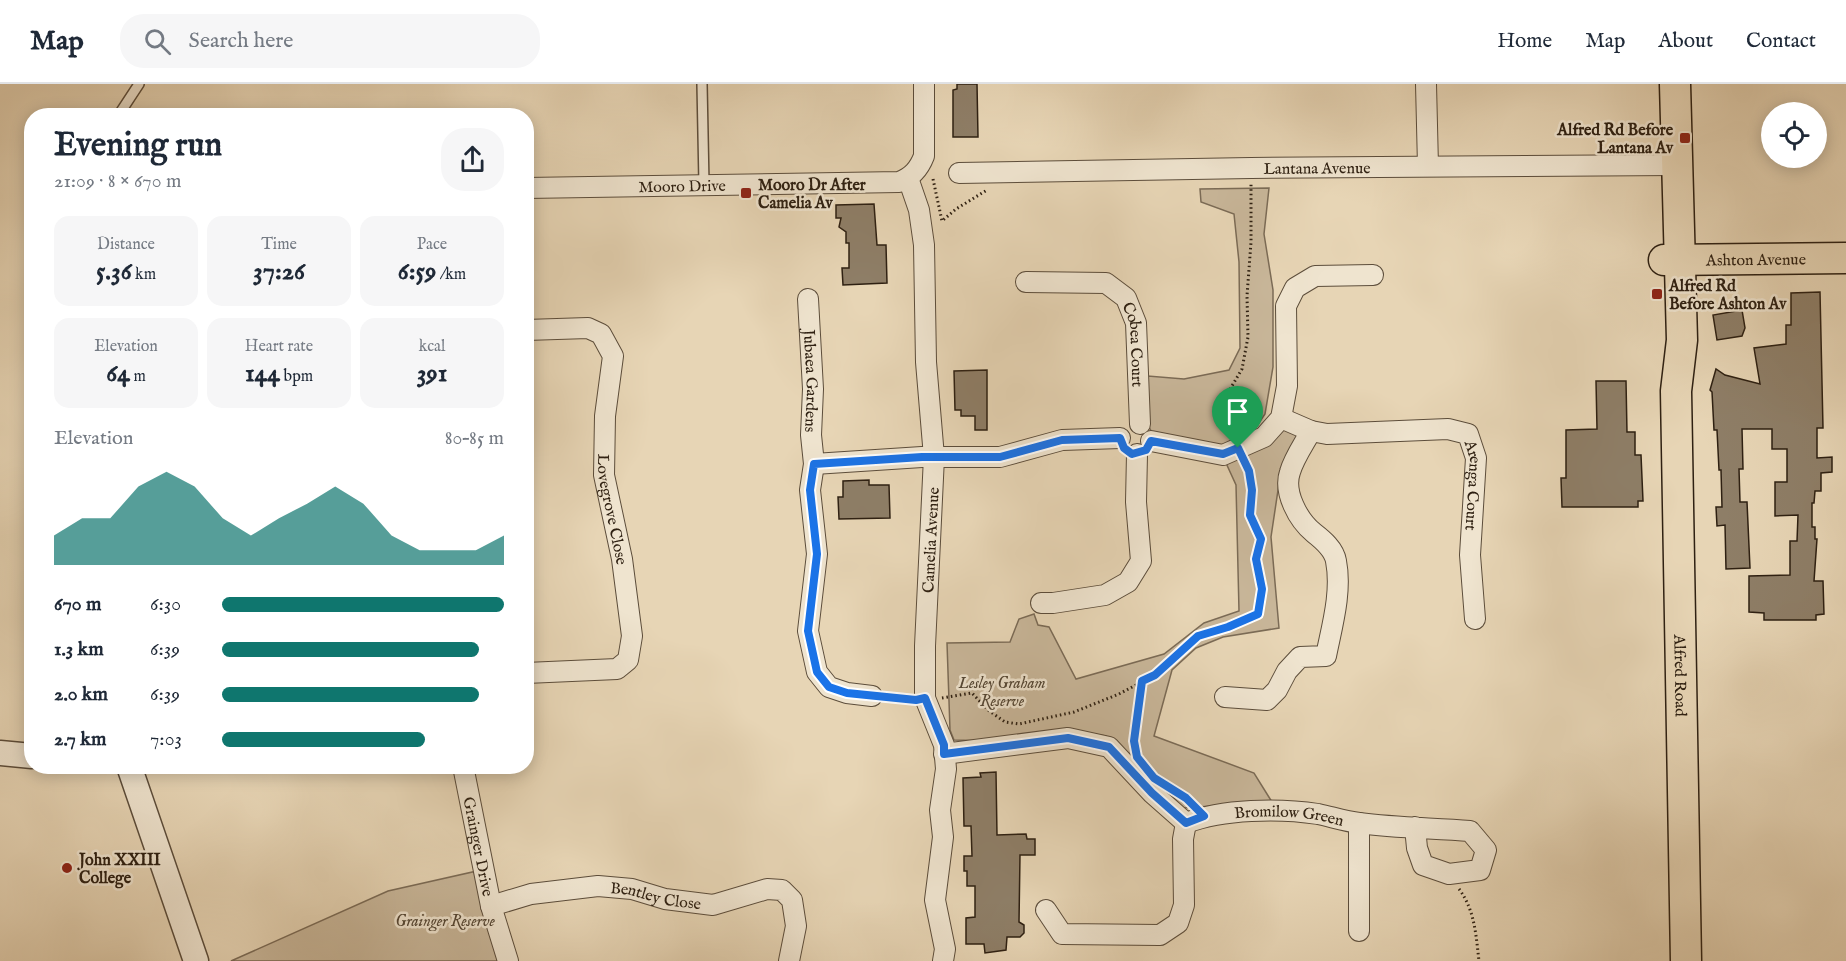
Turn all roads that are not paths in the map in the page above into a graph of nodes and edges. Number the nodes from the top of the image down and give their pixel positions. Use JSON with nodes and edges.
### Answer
{"nodes":[{"id":1,"x":139,"y":84,"type":"edge"},
{"id":2,"x":702,"y":84,"type":"edge"},
{"id":3,"x":924,"y":84,"type":"edge"},
{"id":4,"x":1426,"y":84,"type":"edge"},
{"id":5,"x":1662,"y":84,"type":"edge"},
{"id":6,"x":1675,"y":84,"type":"edge"},
{"id":7,"x":123,"y":108,"type":"edge"},
{"id":8,"x":1428,"y":166,"type":"junction"},
{"id":9,"x":1669,"y":166,"type":"junction"},
{"id":10,"x":959,"y":173,"type":"dead end"},
{"id":11,"x":908,"y":178,"type":"junction"},
{"id":12,"x":704,"y":184,"type":"junction"},
{"id":13,"x":534,"y":188,"type":"edge"},
{"id":14,"x":1846,"y":258,"type":"edge"},
{"id":15,"x":1672,"y":260,"type":"junction"},
{"id":16,"x":1373,"y":275,"type":"dead end"},
{"id":17,"x":1026,"y":282,"type":"dead end"},
{"id":18,"x":808,"y":299,"type":"dead end"},
{"id":19,"x":534,"y":330,"type":"edge"},
{"id":20,"x":1281,"y":418,"type":"junction"},
{"id":21,"x":1140,"y":424,"type":"junction"},
{"id":22,"x":1311,"y":431,"type":"junction"},
{"id":23,"x":1120,"y":438,"type":"junction"},
{"id":24,"x":1144,"y":448,"type":"junction"},
{"id":25,"x":934,"y":457,"type":"junction"},
{"id":26,"x":814,"y":464,"type":"junction"},
{"id":27,"x":1041,"y":603,"type":"dead end"},
{"id":28,"x":1475,"y":619,"type":"dead end"},
{"id":29,"x":534,"y":673,"type":"edge"},
{"id":30,"x":872,"y":696,"type":"road end"},
{"id":31,"x":1225,"y":698,"type":"dead end"},
{"id":32,"x":0,"y":753,"type":"edge"},
{"id":33,"x":944,"y":754,"type":"junction"},
{"id":34,"x":24,"y":755,"type":"edge"},
{"id":35,"x":132,"y":774,"type":"edge"},
{"id":36,"x":465,"y":774,"type":"edge"},
{"id":37,"x":1186,"y":823,"type":"junction"},
{"id":38,"x":1359,"y":823,"type":"junction"},
{"id":39,"x":1415,"y":827,"type":"junction"},
{"id":40,"x":491,"y":906,"type":"junction"},
{"id":41,"x":1046,"y":910,"type":"dead end"},
{"id":42,"x":1359,"y":931,"type":"dead end"},
{"id":43,"x":195,"y":961,"type":"edge"},
{"id":44,"x":508,"y":961,"type":"edge"},
{"id":45,"x":789,"y":961,"type":"edge"},
{"id":46,"x":943,"y":961,"type":"edge"},
{"id":47,"x":1686,"y":961,"type":"edge"}],
"edges":[{"from":1,"to":7,"type":"lane"},
{"from":2,"to":12,"type":"lane"},
{"from":3,"to":11,"type":"street"},
{"from":4,"to":8,"type":"street"},
{"from":5,"to":9,"type":"main road","name":"Alfred Road"},
{"from":6,"to":9,"type":"main road","name":"Alfred Road"},
{"from":8,"to":9,"type":"street","name":"Lantana Avenue"},
{"from":8,"to":10,"type":"street","name":"Lantana Avenue"},
{"from":9,"to":15,"type":"main road","name":"Alfred Road"},
{"from":11,"to":12,"type":"street","name":"Mooro Drive"},
{"from":11,"to":25,"type":"street","name":"Camelia Avenue"},
{"from":12,"to":13,"type":"street","name":"Mooro Drive"},
{"from":14,"to":15,"type":"main road","name":"Ashton Avenue"},
{"from":15,"to":47,"type":"main road","name":"Alfred Road"},
{"from":16,"to":20,"type":"street"},
{"from":17,"to":21,"type":"street","name":"Cobea Court"},
{"from":18,"to":26,"type":"street","name":"Jubaea Gardens"},
{"from":19,"to":29,"type":"street","name":"Lovegrove Close"},
{"from":20,"to":22,"type":"street","name":"Arenga Court"},
{"from":20,"to":24,"type":"street"},
{"from":21,"to":23,"type":"street"},
{"from":21,"to":24,"type":"street"},
{"from":22,"to":28,"type":"street","name":"Arenga Court"},
{"from":22,"to":31,"type":"street"},
{"from":23,"to":24,"type":"street"},
{"from":23,"to":25,"type":"street"},
{"from":24,"to":27,"type":"street"},
{"from":25,"to":26,"type":"street"},
{"from":25,"to":33,"type":"street","name":"Camelia Avenue"},
{"from":26,"to":30,"type":"street","name":"Jubaea Gardens"},
{"from":32,"to":34,"type":"street"},
{"from":33,"to":37,"type":"street"},
{"from":33,"to":46,"type":"street","name":"Camelia Avenue"},
{"from":35,"to":43,"type":"street"},
{"from":36,"to":40,"type":"street","name":"Grainger Drive"},
{"from":37,"to":38,"type":"street","name":"Bromilow Green"},
{"from":37,"to":41,"type":"street"},
{"from":38,"to":39,"type":"street","name":"Bromilow Green"},
{"from":38,"to":42,"type":"street"},
{"from":39,"to":39,"type":"street","name":"Bromilow Green"},
{"from":40,"to":44,"type":"street","name":"Grainger Drive"},
{"from":40,"to":45,"type":"street","name":"Bentley Close"}]}
